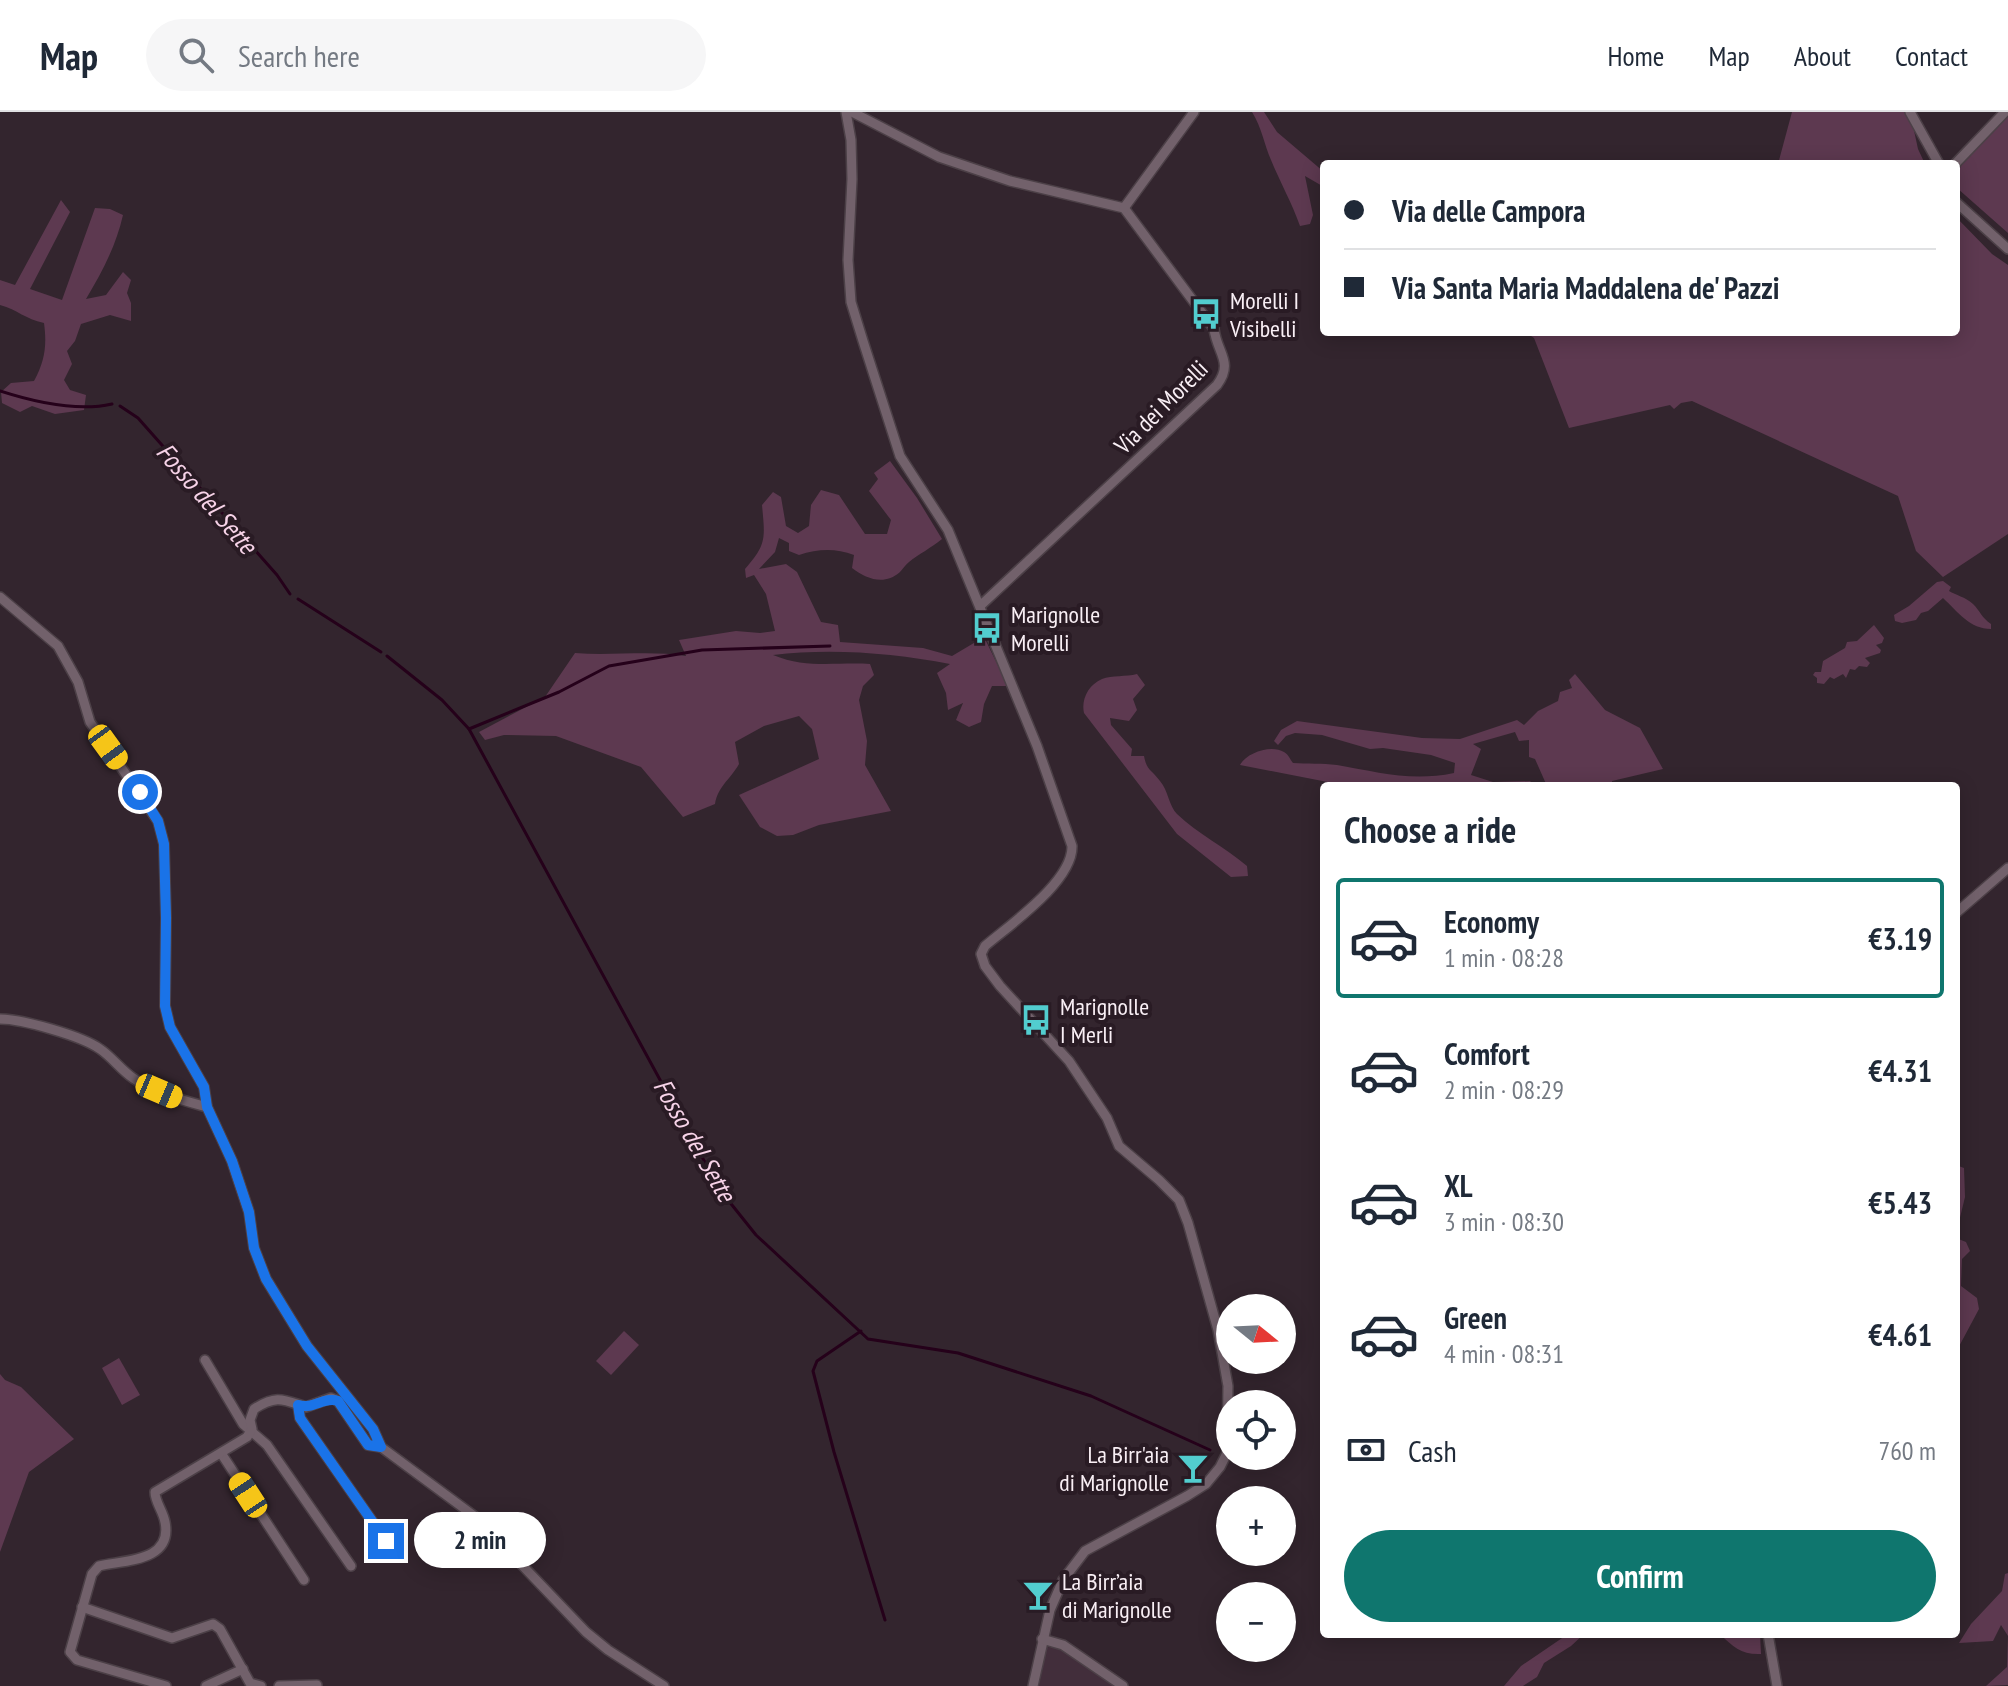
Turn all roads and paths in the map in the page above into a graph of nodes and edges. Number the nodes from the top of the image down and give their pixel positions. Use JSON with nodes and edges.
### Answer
{"nodes":[{"id":1,"x":849,"y":112,"type":"edge"},
{"id":2,"x":1194,"y":112,"type":"edge"},
{"id":3,"x":1910,"y":112,"type":"edge"},
{"id":4,"x":2005,"y":112,"type":"edge"},
{"id":5,"x":1937,"y":160,"type":"edge"},
{"id":6,"x":1959,"y":160,"type":"edge"},
{"id":7,"x":1960,"y":206,"type":"edge"},
{"id":8,"x":1124,"y":208,"type":"junction"},
{"id":9,"x":2008,"y":249,"type":"edge"},
{"id":10,"x":0,"y":597,"type":"edge"},
{"id":11,"x":980,"y":606,"type":"junction"},
{"id":12,"x":2008,"y":868,"type":"edge"},
{"id":13,"x":1960,"y":910,"type":"edge"},
{"id":14,"x":0,"y":1019,"type":"edge"},
{"id":15,"x":207,"y":1107,"type":"junction"},
{"id":16,"x":205,"y":1360,"type":"dead end"},
{"id":17,"x":298,"y":1405,"type":"junction"},
{"id":18,"x":252,"y":1429,"type":"junction"},
{"id":19,"x":381,"y":1447,"type":"junction"},
{"id":20,"x":221,"y":1453,"type":"junction"},
{"id":21,"x":386,"y":1541,"type":"dead end"},
{"id":22,"x":351,"y":1566,"type":"dead end"},
{"id":23,"x":304,"y":1580,"type":"dead end"},
{"id":24,"x":82,"y":1607,"type":"junction"},
{"id":25,"x":1769,"y":1638,"type":"edge"},
{"id":26,"x":1042,"y":1639,"type":"junction"},
{"id":27,"x":243,"y":1669,"type":"junction"},
{"id":28,"x":317,"y":1685,"type":"edge"},
{"id":29,"x":166,"y":1686,"type":"edge"},
{"id":30,"x":206,"y":1686,"type":"edge"},
{"id":31,"x":261,"y":1686,"type":"edge"},
{"id":32,"x":279,"y":1686,"type":"edge"},
{"id":33,"x":664,"y":1686,"type":"edge"},
{"id":34,"x":1033,"y":1686,"type":"edge"},
{"id":35,"x":1123,"y":1686,"type":"edge"},
{"id":36,"x":1777,"y":1686,"type":"edge"}],
"edges":[{"from":1,"to":8,"type":"street"},
{"from":1,"to":11,"type":"street"},
{"from":2,"to":8,"type":"street"},
{"from":3,"to":5,"type":"street"},
{"from":4,"to":6,"type":"street"},
{"from":7,"to":9,"type":"street"},
{"from":8,"to":11,"type":"street","name":"Via dei Morelli"},
{"from":10,"to":15,"type":"street"},
{"from":11,"to":26,"type":"street"},
{"from":12,"to":13,"type":"street"},
{"from":14,"to":15,"type":"street"},
{"from":15,"to":19,"type":"street"},
{"from":16,"to":18,"type":"street"},
{"from":17,"to":18,"type":"street"},
{"from":17,"to":19,"type":"street"},
{"from":17,"to":21,"type":"street"},
{"from":18,"to":20,"type":"street"},
{"from":18,"to":22,"type":"street"},
{"from":19,"to":33,"type":"street"},
{"from":20,"to":23,"type":"street"},
{"from":20,"to":24,"type":"street"},
{"from":24,"to":27,"type":"street"},
{"from":24,"to":29,"type":"street"},
{"from":25,"to":36,"type":"street"},
{"from":26,"to":34,"type":"street"},
{"from":26,"to":35,"type":"street"},
{"from":27,"to":30,"type":"street"},
{"from":27,"to":31,"type":"street"},
{"from":28,"to":32,"type":"street"}]}
